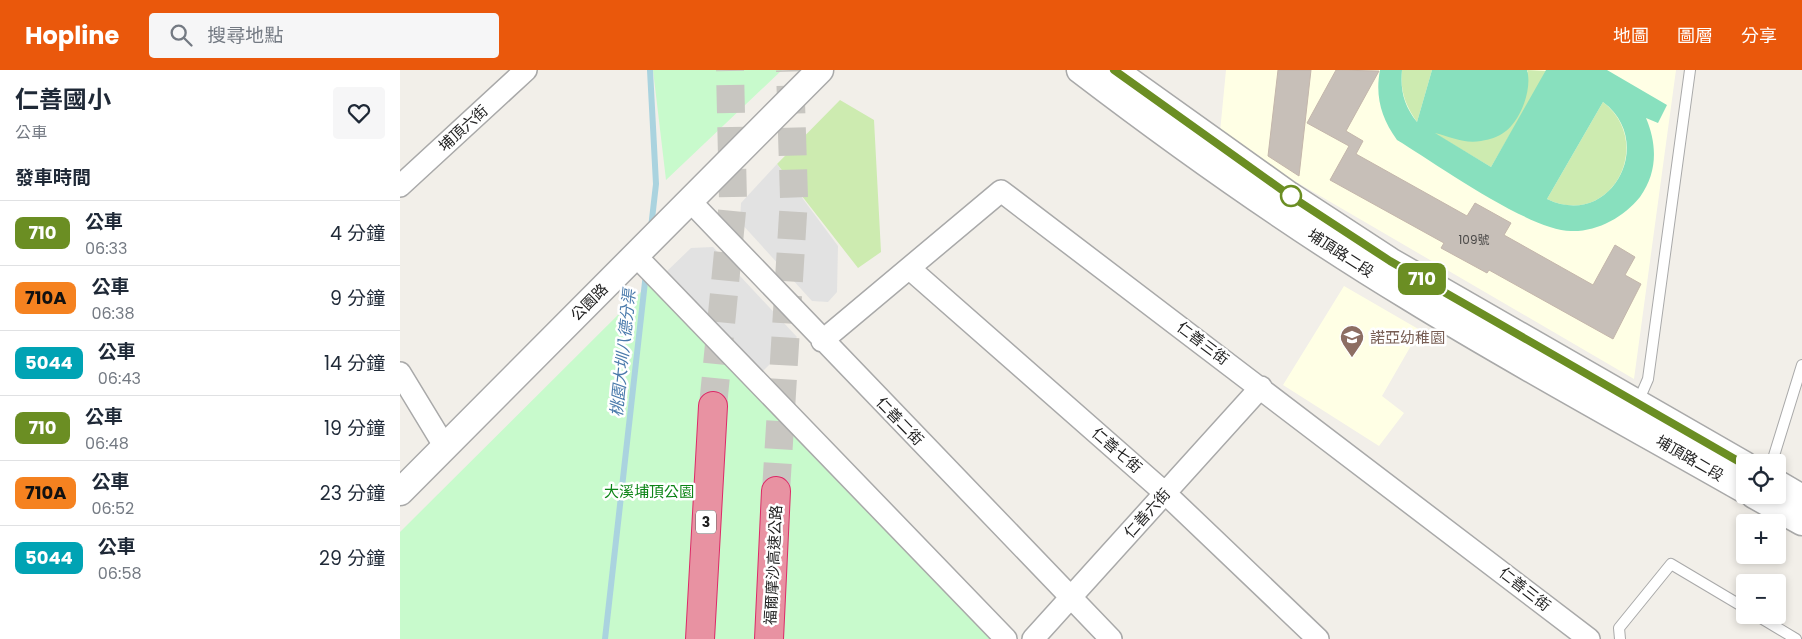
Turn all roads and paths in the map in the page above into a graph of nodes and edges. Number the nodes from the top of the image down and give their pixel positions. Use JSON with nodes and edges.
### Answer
{"nodes":[{"id":1,"x":526,"y":70,"type":"edge"},
{"id":2,"x":820,"y":70,"type":"edge"},
{"id":3,"x":1080,"y":70,"type":"edge"},
{"id":4,"x":1114,"y":70,"type":"edge"},
{"id":5,"x":1690,"y":70,"type":"edge"},
{"id":6,"x":400,"y":186,"type":"edge"},
{"id":7,"x":690,"y":201,"type":"junction"},
{"id":8,"x":636,"y":255,"type":"junction"},
{"id":9,"x":909,"y":268,"type":"junction"},
{"id":10,"x":822,"y":341,"type":"junction"},
{"id":11,"x":1802,"y":364,"type":"edge"},
{"id":12,"x":400,"y":373,"type":"edge"},
{"id":13,"x":1261,"y":387,"type":"junction"},
{"id":14,"x":1638,"y":403,"type":"junction"},
{"id":15,"x":713,"y":406,"type":"tunnel mouth"},
{"id":16,"x":445,"y":447,"type":"junction"},
{"id":17,"x":1774,"y":454,"type":"edge"},
{"id":18,"x":1736,"y":460,"type":"edge"},
{"id":19,"x":1736,"y":480,"type":"edge"},
{"id":20,"x":400,"y":492,"type":"edge"},
{"id":21,"x":776,"y":492,"type":"tunnel mouth"},
{"id":22,"x":1165,"y":493,"type":"junction"},
{"id":23,"x":1786,"y":496,"type":"edge"},
{"id":24,"x":1802,"y":498,"type":"edge"},
{"id":25,"x":1776,"y":504,"type":"edge"},
{"id":26,"x":1802,"y":522,"type":"edge"},
{"id":27,"x":1071,"y":598,"type":"junction"},
{"id":28,"x":1736,"y":603,"type":"edge"},
{"id":29,"x":1770,"y":624,"type":"edge"},
{"id":30,"x":1574,"y":635,"type":"edge"},
{"id":31,"x":1790,"y":637,"type":"edge"},
{"id":32,"x":700,"y":639,"type":"edge"},
{"id":33,"x":769,"y":639,"type":"edge"},
{"id":34,"x":1006,"y":639,"type":"edge"},
{"id":35,"x":1033,"y":639,"type":"edge"},
{"id":36,"x":1111,"y":639,"type":"edge"},
{"id":37,"x":1318,"y":639,"type":"edge"},
{"id":38,"x":1620,"y":639,"type":"edge"}],
"edges":[{"from":1,"to":6,"type":"street","name":"埔頂六街"},
{"from":2,"to":7,"type":"street","name":"公園路"},
{"from":3,"to":19,"type":"street","name":"埔頂路二段"},
{"from":4,"to":14,"type":"street","name":"埔頂路二段"},
{"from":5,"to":14,"type":"lane"},
{"from":7,"to":8,"type":"street","name":"公園路"},
{"from":7,"to":10,"type":"street","name":"仁善二街"},
{"from":8,"to":16,"type":"street","name":"公園路"},
{"from":8,"to":34,"type":"street"},
{"from":9,"to":10,"type":"street","name":"仁善三街"},
{"from":9,"to":13,"type":"street","name":"仁善三街"},
{"from":9,"to":22,"type":"street","name":"仁善七街"},
{"from":10,"to":27,"type":"street","name":"仁善二街"},
{"from":11,"to":17,"type":"lane"},
{"from":12,"to":16,"type":"street"},
{"from":13,"to":22,"type":"street","name":"仁善六街"},
{"from":13,"to":30,"type":"street","name":"仁善三街"},
{"from":14,"to":18,"type":"street","name":"埔頂路二段"},
{"from":15,"to":32,"type":"highway","number":"3"},
{"from":16,"to":20,"type":"street","name":"公園路"},
{"from":21,"to":33,"type":"highway","name":"福爾摩沙高速公路"},
{"from":22,"to":27,"type":"street","name":"仁善六街"},
{"from":22,"to":37,"type":"street","name":"仁善七街"},
{"from":23,"to":24,"type":"street","name":"埔頂路二段"},
{"from":25,"to":26,"type":"street","name":"埔頂路二段"},
{"from":27,"to":35,"type":"street","name":"仁善六街"},
{"from":27,"to":36,"type":"street","name":"仁善二街"},
{"from":28,"to":38,"type":"lane"},
{"from":29,"to":31,"type":"lane"}]}
